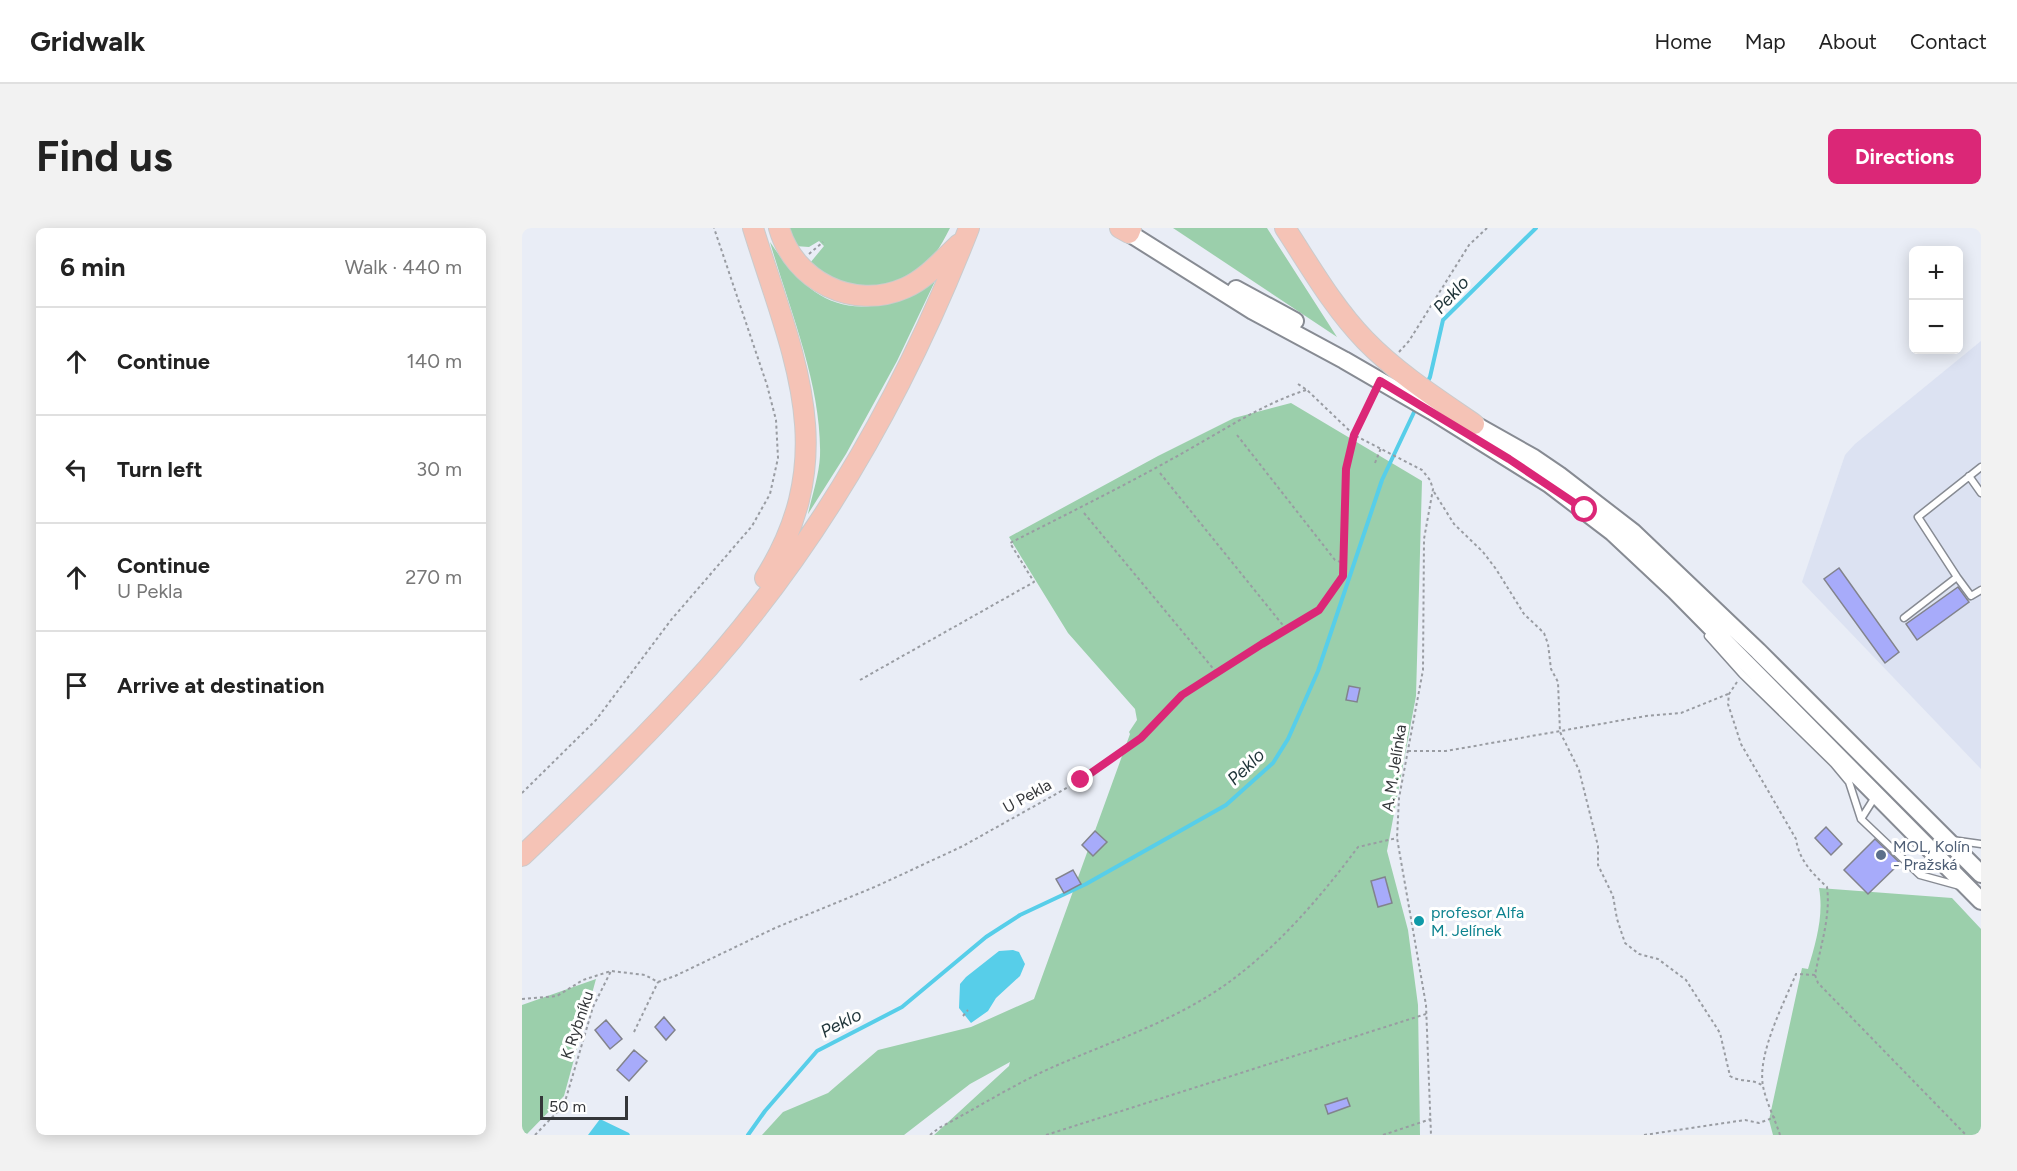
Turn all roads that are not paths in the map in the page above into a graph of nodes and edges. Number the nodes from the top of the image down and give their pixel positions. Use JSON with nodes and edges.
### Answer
{"nodes":[{"id":1,"x":753,"y":228,"type":"edge"},
{"id":2,"x":779,"y":228,"type":"edge"},
{"id":3,"x":1285,"y":228,"type":"edge"},
{"id":4,"x":1127,"y":230,"type":"edge"},
{"id":5,"x":967,"y":233,"type":"edge"},
{"id":6,"x":1393,"y":378,"type":"junction"},
{"id":7,"x":1436,"y":405,"type":"junction"},
{"id":8,"x":1474,"y":424,"type":"joint"},
{"id":9,"x":1981,"y":467,"type":"edge"},
{"id":10,"x":1969,"y":476,"type":"junction"},
{"id":11,"x":1981,"y":493,"type":"edge"},
{"id":12,"x":1958,"y":577,"type":"junction"},
{"id":13,"x":1981,"y":590,"type":"edge"},
{"id":14,"x":1675,"y":591,"type":"junction"},
{"id":15,"x":1904,"y":618,"type":"dead end"},
{"id":16,"x":709,"y":667,"type":"junction"},
{"id":17,"x":1876,"y":796,"type":"junction"},
{"id":18,"x":1861,"y":819,"type":"junction"},
{"id":19,"x":1947,"y":840,"type":"junction"},
{"id":20,"x":1981,"y":843,"type":"edge"},
{"id":21,"x":522,"y":856,"type":"edge"},
{"id":22,"x":1981,"y":874,"type":"edge"},
{"id":23,"x":1969,"y":889,"type":"junction"},
{"id":24,"x":1981,"y":902,"type":"edge"}],
"edges":[{"from":1,"to":16,"type":"main road"},
{"from":2,"to":5,"type":"main road"},
{"from":3,"to":6,"type":"main road"},
{"from":4,"to":6,"type":"street"},
{"from":5,"to":16,"type":"main road"},
{"from":6,"to":7,"type":"main road"},
{"from":7,"to":8,"type":"main road"},
{"from":7,"to":14,"type":"street"},
{"from":8,"to":19,"type":"street"},
{"from":9,"to":10,"type":"lane"},
{"from":10,"to":11,"type":"lane"},
{"from":10,"to":12,"type":"lane"},
{"from":12,"to":13,"type":"lane"},
{"from":12,"to":15,"type":"lane"},
{"from":14,"to":17,"type":"street"},
{"from":14,"to":18,"type":"lane"},
{"from":16,"to":21,"type":"main road"},
{"from":17,"to":18,"type":"lane"},
{"from":17,"to":19,"type":"lane"},
{"from":17,"to":23,"type":"street"},
{"from":18,"to":23,"type":"lane"},
{"from":19,"to":20,"type":"lane"},
{"from":19,"to":22,"type":"street"},
{"from":23,"to":24,"type":"street"}]}
